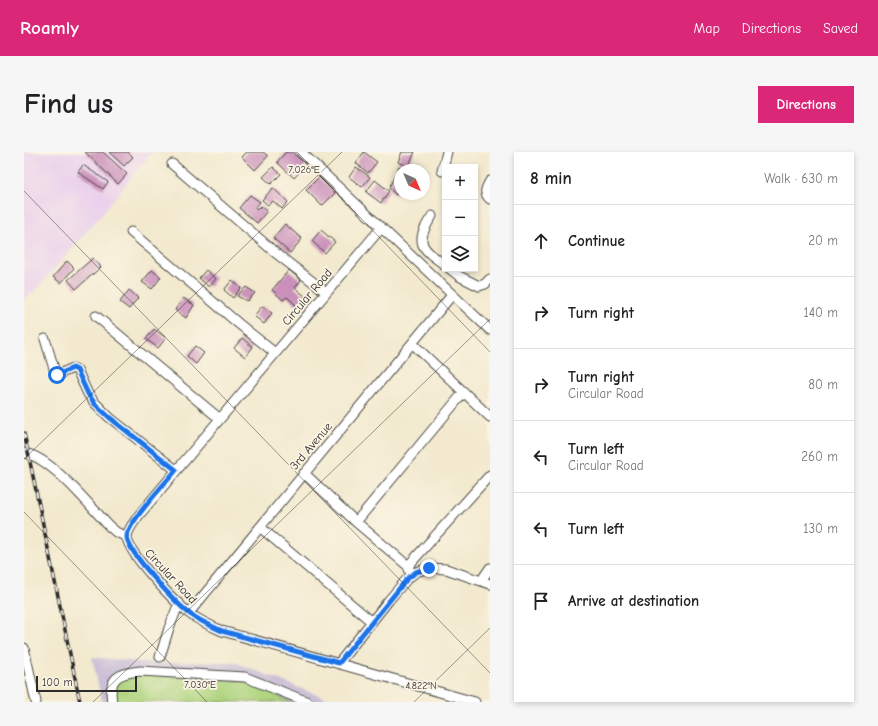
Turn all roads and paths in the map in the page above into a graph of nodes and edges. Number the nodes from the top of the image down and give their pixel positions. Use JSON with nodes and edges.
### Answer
{"nodes":[{"id":1,"x":301,"y":152,"type":"edge"},
{"id":2,"x":447,"y":152,"type":"edge"},
{"id":3,"x":172,"y":164,"type":"dead end"},
{"id":4,"x":444,"y":164,"type":"edge"},
{"id":5,"x":490,"y":180,"type":"edge"},
{"id":6,"x":490,"y":199,"type":"edge"},
{"id":7,"x":432,"y":216,"type":"dead end"},
{"id":8,"x":381,"y":228,"type":"junction"},
{"id":9,"x":130,"y":232,"type":"dead end"},
{"id":10,"x":442,"y":263,"type":"edge"},
{"id":11,"x":454,"y":272,"type":"edge"},
{"id":12,"x":490,"y":279,"type":"edge"},
{"id":13,"x":326,"y":292,"type":"junction"},
{"id":14,"x":452,"y":295,"type":"junction"},
{"id":15,"x":96,"y":316,"type":"dead end"},
{"id":16,"x":490,"y":330,"type":"edge"},
{"id":17,"x":45,"y":339,"type":"dead end"},
{"id":18,"x":413,"y":344,"type":"junction"},
{"id":19,"x":275,"y":353,"type":"junction"},
{"id":20,"x":464,"y":392,"type":"junction"},
{"id":21,"x":490,"y":417,"type":"edge"},
{"id":22,"x":220,"y":419,"type":"junction"},
{"id":23,"x":24,"y":453,"type":"edge"},
{"id":24,"x":176,"y":470,"type":"junction"},
{"id":25,"x":304,"y":474,"type":"junction"},
{"id":26,"x":490,"y":475,"type":"edge"},
{"id":27,"x":356,"y":522,"type":"junction"},
{"id":28,"x":260,"y":527,"type":"junction"},
{"id":29,"x":127,"y":537,"type":"junction"},
{"id":30,"x":490,"y":568,"type":"edge"},
{"id":31,"x":410,"y":571,"type":"junction"},
{"id":32,"x":486,"y":582,"type":"edge"},
{"id":33,"x":179,"y":603,"type":"junction"},
{"id":34,"x":189,"y":613,"type":"junction"},
{"id":35,"x":372,"y":622,"type":"junction"},
{"id":36,"x":24,"y":648,"type":"edge"},
{"id":37,"x":160,"y":657,"type":"dead end"},
{"id":38,"x":339,"y":663,"type":"junction"},
{"id":39,"x":36,"y":702,"type":"edge"},
{"id":40,"x":112,"y":702,"type":"edge"},
{"id":41,"x":308,"y":702,"type":"edge"},
{"id":42,"x":475,"y":702,"type":"edge"}],
"edges":[{"from":1,"to":8,"type":"street"},
{"from":2,"to":4,"type":"street"},
{"from":3,"to":13,"type":"street"},
{"from":5,"to":6,"type":"street"},
{"from":7,"to":10,"type":"street"},
{"from":8,"to":13,"type":"street","name":"Circular Road"},
{"from":8,"to":14,"type":"street"},
{"from":9,"to":19,"type":"street"},
{"from":11,"to":12,"type":"street"},
{"from":13,"to":19,"type":"street","name":"Circular Road"},
{"from":14,"to":16,"type":"street"},
{"from":14,"to":18,"type":"street","name":"3rd Avenue"},
{"from":15,"to":22,"type":"street"},
{"from":17,"to":24,"type":"street"},
{"from":18,"to":20,"type":"street"},
{"from":18,"to":25,"type":"street","name":"3rd Avenue"},
{"from":19,"to":22,"type":"street","name":"Circular Road"},
{"from":20,"to":21,"type":"street"},
{"from":20,"to":27,"type":"street"},
{"from":22,"to":24,"type":"street","name":"Circular Road"},
{"from":23,"to":29,"type":"street"},
{"from":24,"to":29,"type":"street","name":"Circular Road"},
{"from":25,"to":27,"type":"street"},
{"from":25,"to":28,"type":"street","name":"3rd Avenue"},
{"from":26,"to":31,"type":"street"},
{"from":27,"to":31,"type":"street"},
{"from":28,"to":34,"type":"street","name":"3rd Avenue"},
{"from":28,"to":35,"type":"street"},
{"from":29,"to":33,"type":"street","name":"Circular Road"},
{"from":30,"to":32,"type":"street"},
{"from":31,"to":32,"type":"street"},
{"from":31,"to":35,"type":"street"},
{"from":33,"to":34,"type":"street","name":"Circular Road"},
{"from":33,"to":37,"type":"street"},
{"from":34,"to":38,"type":"street","name":"Circular Road"},
{"from":35,"to":38,"type":"street"},
{"from":36,"to":39,"type":"street"},
{"from":38,"to":42,"type":"street","name":"Circular Road"},
{"from":40,"to":41,"type":"street"}]}
